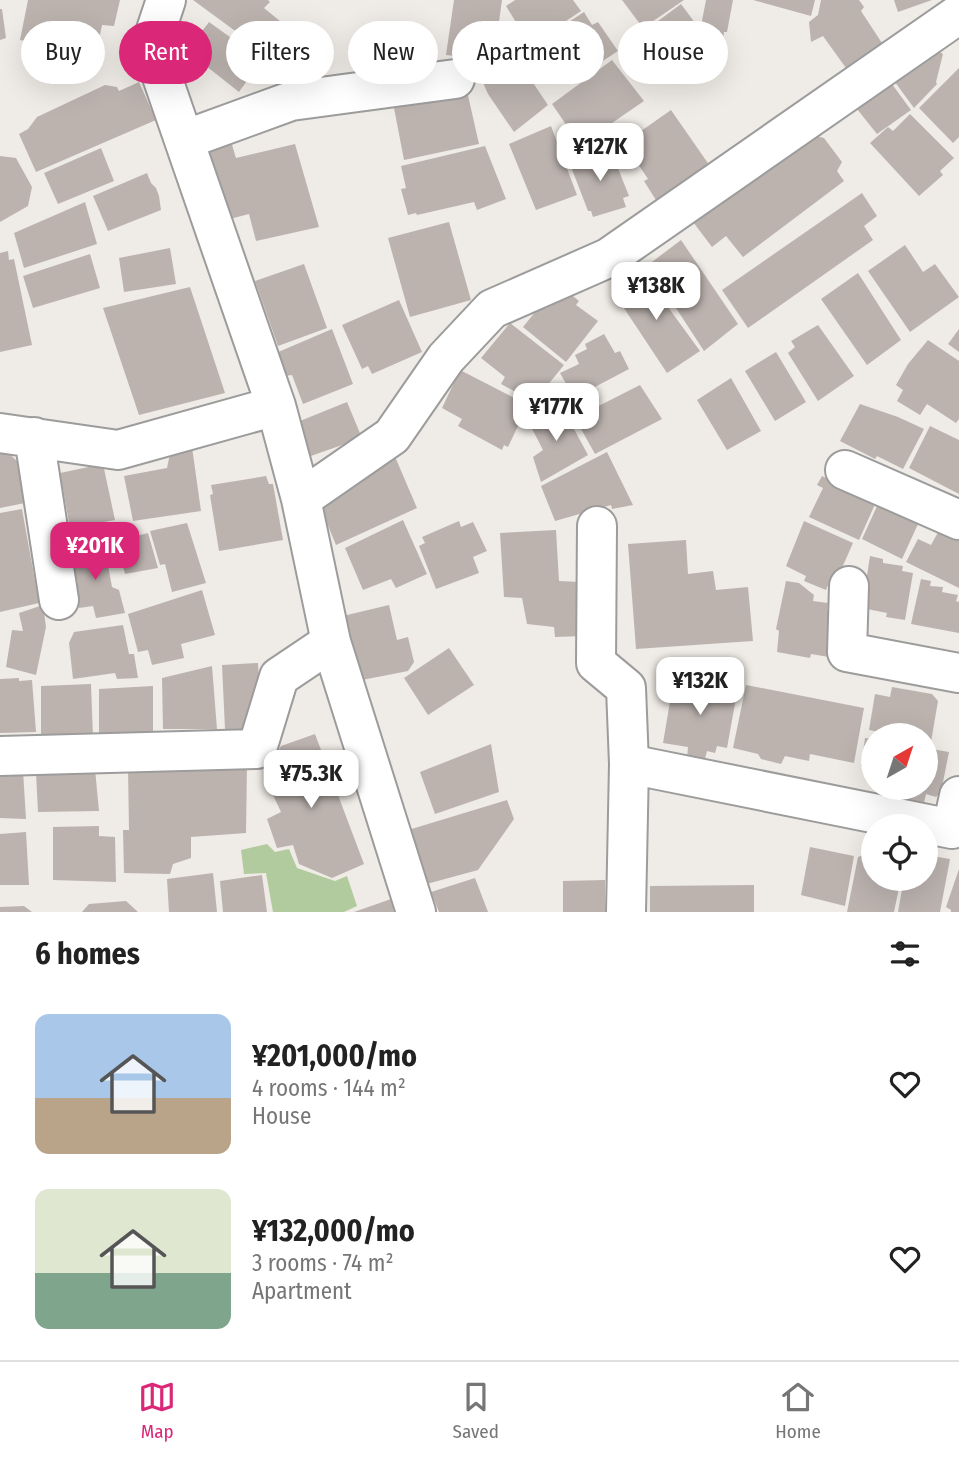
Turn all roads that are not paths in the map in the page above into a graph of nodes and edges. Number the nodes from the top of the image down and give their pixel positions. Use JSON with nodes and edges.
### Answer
{"nodes":[{"id":1,"x":166,"y":0,"type":"edge"},
{"id":2,"x":959,"y":14,"type":"edge"},
{"id":3,"x":452,"y":79,"type":"edge"},
{"id":4,"x":184,"y":141,"type":"junction"},
{"id":5,"x":276,"y":405,"type":"junction"},
{"id":6,"x":17,"y":435,"type":"edge"},
{"id":7,"x":845,"y":470,"type":"dead end"},
{"id":8,"x":301,"y":499,"type":"junction"},
{"id":9,"x":959,"y":520,"type":"edge"},
{"id":10,"x":597,"y":526,"type":"dead end"},
{"id":11,"x":849,"y":586,"type":"dead end"},
{"id":12,"x":59,"y":600,"type":"dead end"},
{"id":13,"x":331,"y":642,"type":"junction"},
{"id":14,"x":959,"y":673,"type":"edge"},
{"id":15,"x":0,"y":756,"type":"edge"},
{"id":16,"x":629,"y":764,"type":"junction"},
{"id":17,"x":959,"y":796,"type":"edge"},
{"id":18,"x":416,"y":912,"type":"edge"},
{"id":19,"x":626,"y":912,"type":"edge"}],
"edges":[{"from":1,"to":4,"type":"street"},
{"from":2,"to":8,"type":"street"},
{"from":3,"to":4,"type":"street"},
{"from":4,"to":5,"type":"street"},
{"from":5,"to":6,"type":"street"},
{"from":5,"to":8,"type":"street"},
{"from":6,"to":12,"type":"street"},
{"from":7,"to":9,"type":"street"},
{"from":8,"to":13,"type":"street"},
{"from":10,"to":16,"type":"street"},
{"from":11,"to":14,"type":"street"},
{"from":13,"to":15,"type":"street"},
{"from":13,"to":18,"type":"street"},
{"from":16,"to":17,"type":"street"},
{"from":16,"to":19,"type":"street"}]}
